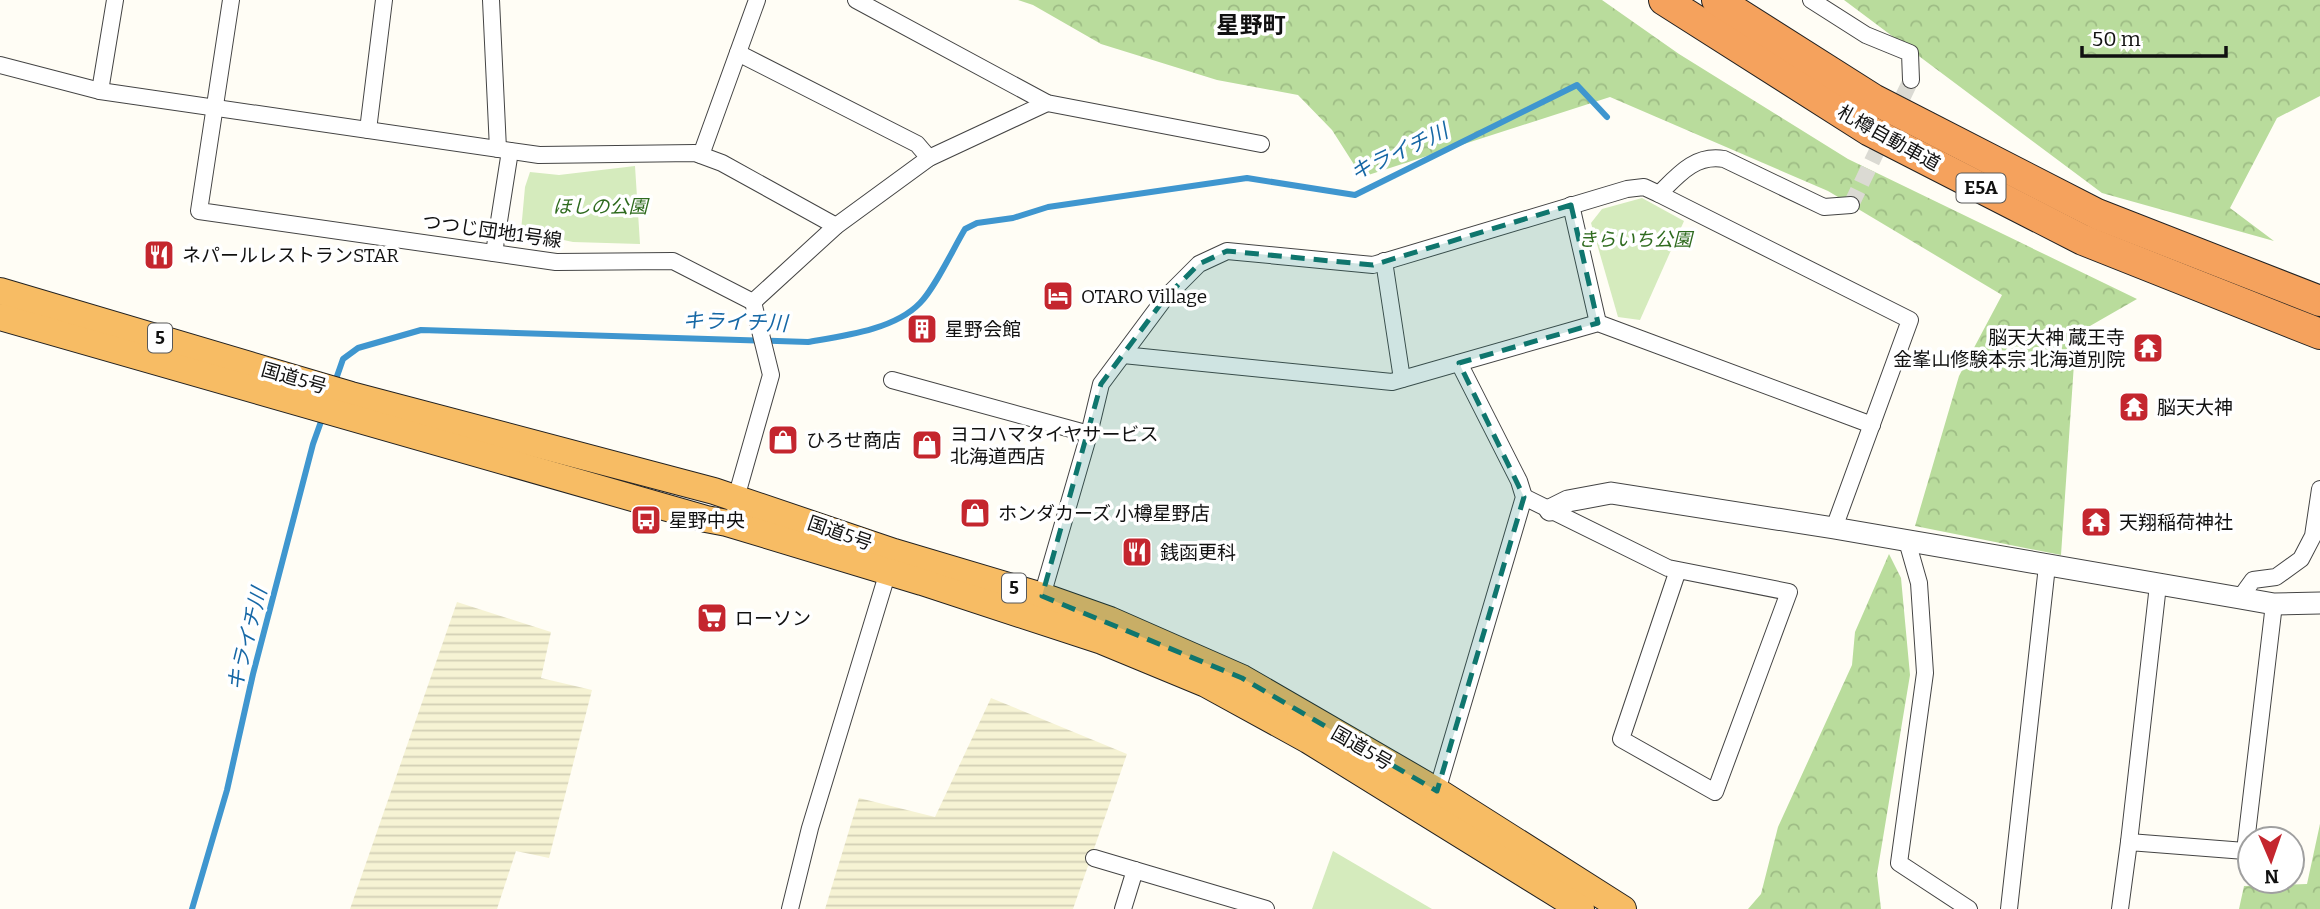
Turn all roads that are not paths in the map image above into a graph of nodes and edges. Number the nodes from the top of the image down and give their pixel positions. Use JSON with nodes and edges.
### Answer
{"nodes":[{"id":1,"x":115,"y":0,"type":"edge"},
{"id":2,"x":231,"y":0,"type":"edge"},
{"id":3,"x":384,"y":0,"type":"edge"},
{"id":4,"x":491,"y":0,"type":"edge"},
{"id":5,"x":757,"y":0,"type":"edge"},
{"id":6,"x":856,"y":0,"type":"edge"},
{"id":7,"x":1664,"y":0,"type":"edge"},
{"id":8,"x":1717,"y":0,"type":"edge"},
{"id":9,"x":1811,"y":0,"type":"edge"},
{"id":10,"x":738,"y":53,"type":"junction"},
{"id":11,"x":0,"y":65,"type":"edge"},
{"id":12,"x":1911,"y":80,"type":"tunnel mouth"},
{"id":13,"x":100,"y":91,"type":"junction"},
{"id":14,"x":1047,"y":103,"type":"junction"},
{"id":15,"x":216,"y":108,"type":"junction"},
{"id":16,"x":368,"y":130,"type":"junction"},
{"id":17,"x":1261,"y":144,"type":"dead end"},
{"id":18,"x":504,"y":150,"type":"junction"},
{"id":19,"x":701,"y":155,"type":"junction"},
{"id":20,"x":929,"y":158,"type":"junction"},
{"id":21,"x":1659,"y":194,"type":"junction"},
{"id":22,"x":1571,"y":205,"type":"junction"},
{"id":23,"x":1851,"y":205,"type":"dead end"},
{"id":24,"x":836,"y":226,"type":"junction"},
{"id":25,"x":494,"y":253,"type":"junction"},
{"id":26,"x":1384,"y":261,"type":"junction"},
{"id":27,"x":0,"y":291,"type":"edge"},
{"id":28,"x":752,"y":302,"type":"junction"},
{"id":29,"x":2320,"y":302,"type":"edge"},
{"id":30,"x":0,"y":317,"type":"edge"},
{"id":31,"x":1598,"y":323,"type":"junction"},
{"id":32,"x":2320,"y":334,"type":"edge"},
{"id":33,"x":1122,"y":355,"type":"junction"},
{"id":34,"x":1459,"y":363,"type":"junction"},
{"id":35,"x":1402,"y":379,"type":"junction"},
{"id":36,"x":892,"y":380,"type":"dead end"},
{"id":37,"x":317,"y":396,"type":"junction"},
{"id":38,"x":348,"y":405,"type":"junction"},
{"id":39,"x":1872,"y":425,"type":"junction"},
{"id":40,"x":1089,"y":434,"type":"junction"},
{"id":41,"x":2320,"y":489,"type":"edge"},
{"id":42,"x":1524,"y":497,"type":"junction"},
{"id":43,"x":736,"y":498,"type":"junction"},
{"id":44,"x":1550,"y":510,"type":"junction"},
{"id":45,"x":727,"y":523,"type":"junction"},
{"id":46,"x":1834,"y":528,"type":"junction"},
{"id":47,"x":1907,"y":541,"type":"junction"},
{"id":48,"x":891,"y":562,"type":"junction"},
{"id":49,"x":2047,"y":566,"type":"junction"},
{"id":50,"x":1678,"y":570,"type":"junction"},
{"id":51,"x":2158,"y":585,"type":"junction"},
{"id":52,"x":1042,"y":596,"type":"junction"},
{"id":53,"x":2240,"y":598,"type":"junction"},
{"id":54,"x":2320,"y":603,"type":"edge"},
{"id":55,"x":2274,"y":604,"type":"junction"},
{"id":56,"x":1437,"y":791,"type":"junction"},
{"id":57,"x":2129,"y":842,"type":"junction"},
{"id":58,"x":1094,"y":858,"type":"dead end"},
{"id":59,"x":1135,"y":870,"type":"junction"},
{"id":60,"x":1230,"y":904,"type":"edge"},
{"id":61,"x":790,"y":909,"type":"edge"},
{"id":62,"x":1123,"y":909,"type":"edge"},
{"id":63,"x":1266,"y":909,"type":"edge"},
{"id":64,"x":1581,"y":909,"type":"edge"},
{"id":65,"x":1623,"y":909,"type":"edge"},
{"id":66,"x":1969,"y":909,"type":"edge"},
{"id":67,"x":2009,"y":909,"type":"edge"},
{"id":68,"x":2120,"y":909,"type":"edge"}],
"edges":[{"from":1,"to":13,"type":"street"},
{"from":2,"to":15,"type":"street"},
{"from":3,"to":16,"type":"street"},
{"from":4,"to":18,"type":"street"},
{"from":5,"to":10,"type":"street"},
{"from":6,"to":14,"type":"street"},
{"from":7,"to":32,"type":"highway","name":"札樽自動車道","number":"E5A"},
{"from":8,"to":29,"type":"highway","name":"札樽自動車道","number":"E5A"},
{"from":9,"to":12,"type":"street"},
{"from":10,"to":19,"type":"street"},
{"from":10,"to":20,"type":"street"},
{"from":11,"to":13,"type":"street"},
{"from":13,"to":15,"type":"street"},
{"from":14,"to":17,"type":"street"},
{"from":14,"to":20,"type":"street"},
{"from":15,"to":16,"type":"street"},
{"from":15,"to":25,"type":"street","name":"つつじ団地1号線"},
{"from":16,"to":18,"type":"street"},
{"from":18,"to":19,"type":"street"},
{"from":18,"to":25,"type":"street"},
{"from":19,"to":24,"type":"street"},
{"from":20,"to":24,"type":"street"},
{"from":21,"to":22,"type":"street"},
{"from":21,"to":23,"type":"street"},
{"from":21,"to":39,"type":"street"},
{"from":22,"to":26,"type":"street"},
{"from":22,"to":31,"type":"street"},
{"from":24,"to":28,"type":"street"},
{"from":25,"to":28,"type":"street","name":"つつじ団地1号線"},
{"from":26,"to":33,"type":"street"},
{"from":26,"to":35,"type":"street"},
{"from":27,"to":37,"type":"highway","name":"国道5号","number":"5"},
{"from":28,"to":43,"type":"street"},
{"from":30,"to":37,"type":"highway","name":"国道5号","number":"5"},
{"from":31,"to":34,"type":"street"},
{"from":31,"to":39,"type":"street"},
{"from":33,"to":35,"type":"street"},
{"from":33,"to":40,"type":"street"},
{"from":34,"to":35,"type":"street"},
{"from":34,"to":42,"type":"street"},
{"from":36,"to":40,"type":"street"},
{"from":37,"to":38,"type":"highway","name":"国道5号","number":"5"},
{"from":38,"to":43,"type":"highway","name":"国道5号","number":"5"},
{"from":38,"to":45,"type":"highway","name":"国道5号","number":"5"},
{"from":39,"to":46,"type":"street"},
{"from":40,"to":52,"type":"street"},
{"from":41,"to":53,"type":"street"},
{"from":42,"to":44,"type":"street"},
{"from":42,"to":56,"type":"street"},
{"from":43,"to":45,"type":"street"},
{"from":43,"to":48,"type":"highway","name":"国道5号","number":"5"},
{"from":44,"to":46,"type":"street"},
{"from":44,"to":50,"type":"street"},
{"from":45,"to":48,"type":"highway","name":"国道5号","number":"5"},
{"from":46,"to":47,"type":"street"},
{"from":47,"to":49,"type":"street"},
{"from":47,"to":66,"type":"street"},
{"from":48,"to":52,"type":"highway","name":"国道5号","number":"5"},
{"from":48,"to":61,"type":"street"},
{"from":48,"to":64,"type":"highway","name":"国道5号","number":"5"},
{"from":49,"to":51,"type":"street"},
{"from":49,"to":67,"type":"street"},
{"from":50,"to":50,"type":"street"},
{"from":51,"to":53,"type":"street"},
{"from":51,"to":57,"type":"street"},
{"from":52,"to":56,"type":"highway","name":"国道5号","number":"5"},
{"from":53,"to":55,"type":"street"},
{"from":54,"to":55,"type":"street"},
{"from":55,"to":57,"type":"street"},
{"from":56,"to":65,"type":"highway","name":"国道5号","number":"5"},
{"from":57,"to":68,"type":"street"},
{"from":58,"to":59,"type":"street"},
{"from":59,"to":60,"type":"street"},
{"from":59,"to":62,"type":"street"},
{"from":60,"to":63,"type":"street"}]}
